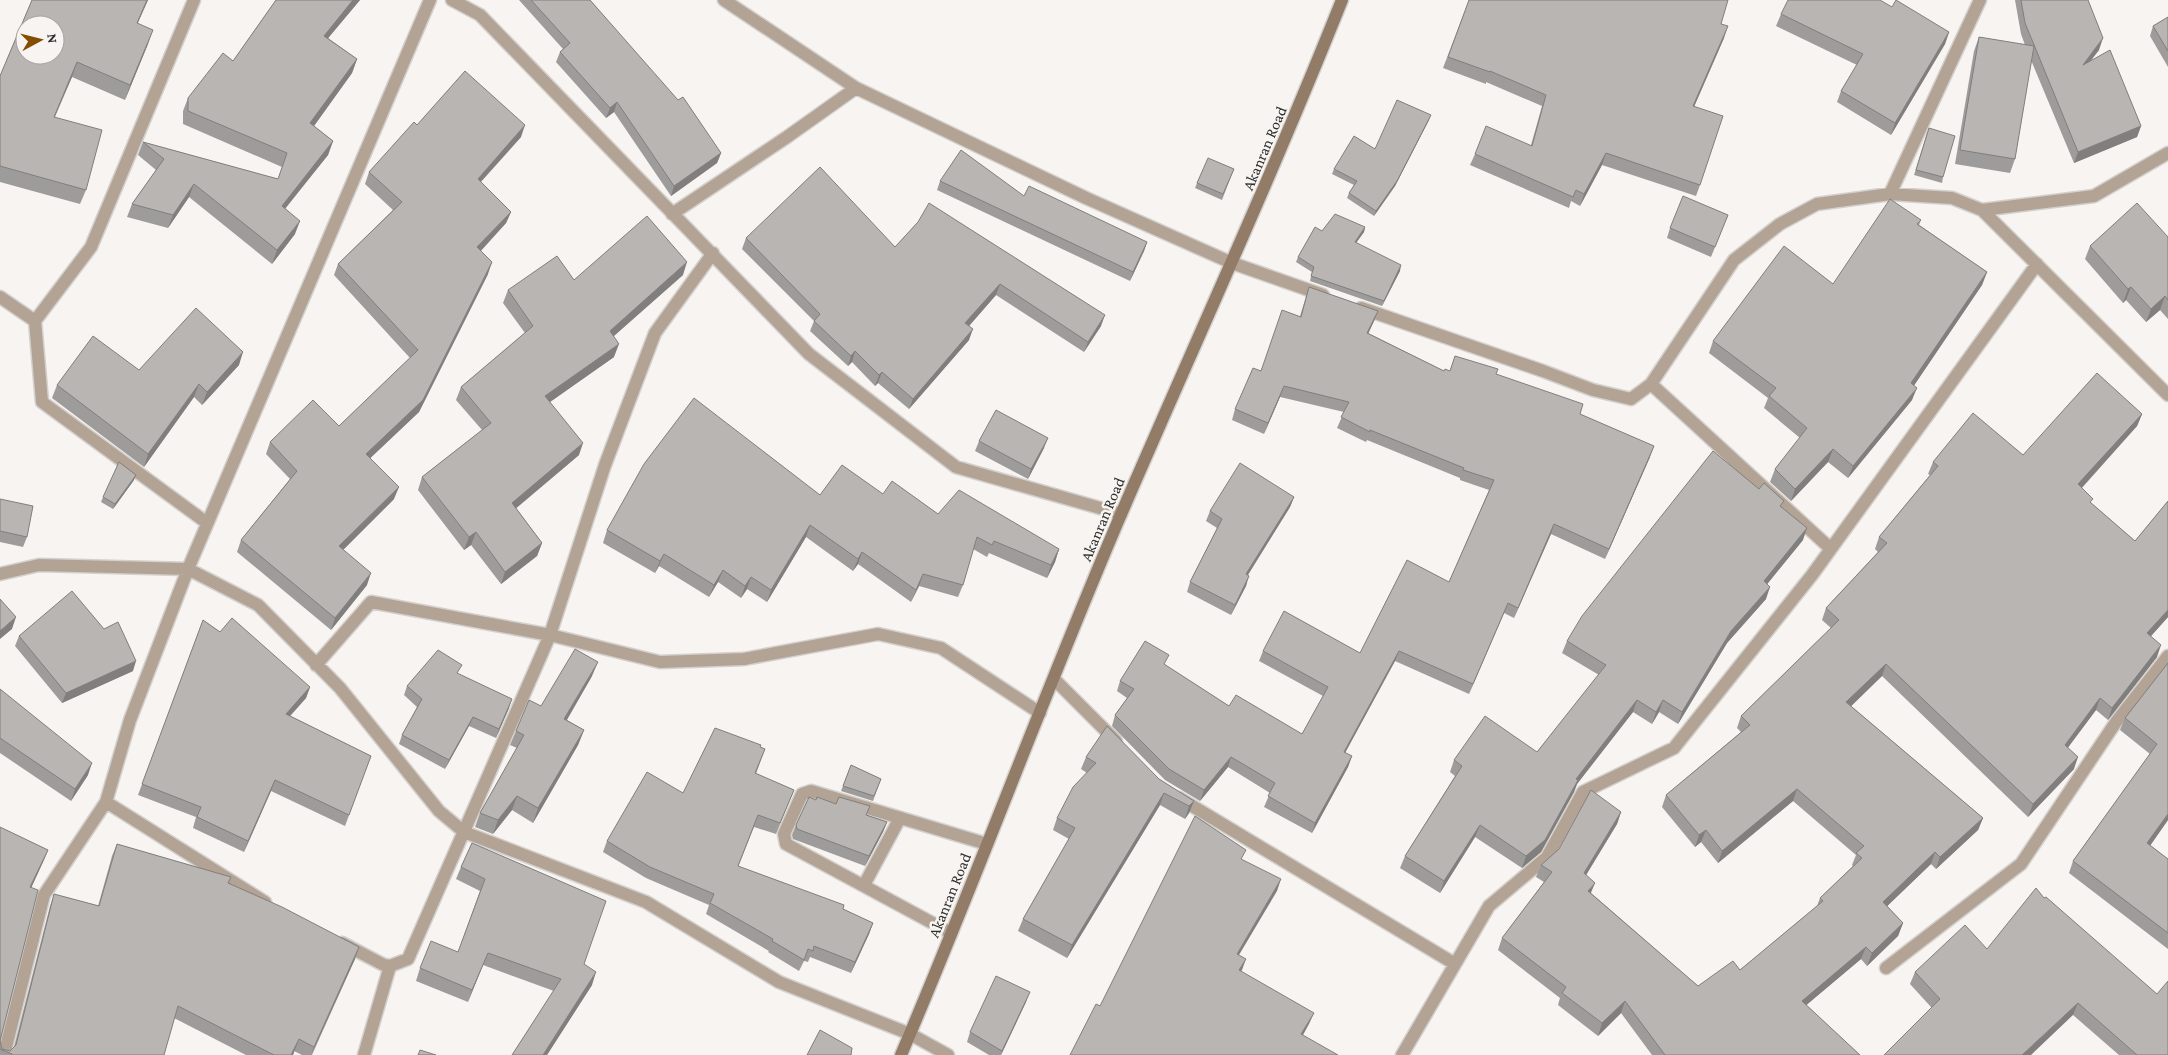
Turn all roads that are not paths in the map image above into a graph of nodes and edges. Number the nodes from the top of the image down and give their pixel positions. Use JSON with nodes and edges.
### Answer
{"nodes":[{"id":1,"x":194,"y":0,"type":"edge"},
{"id":2,"x":430,"y":0,"type":"edge"},
{"id":3,"x":452,"y":0,"type":"edge"},
{"id":4,"x":724,"y":0,"type":"edge"},
{"id":5,"x":1342,"y":0,"type":"edge"},
{"id":6,"x":1980,"y":0,"type":"edge"},
{"id":7,"x":856,"y":88,"type":"junction"},
{"id":8,"x":2168,"y":153,"type":"edge"},
{"id":9,"x":1890,"y":194,"type":"junction"},
{"id":10,"x":1982,"y":210,"type":"junction"},
{"id":11,"x":672,"y":214,"type":"junction"},
{"id":12,"x":713,"y":253,"type":"junction"},
{"id":13,"x":1232,"y":263,"type":"junction"},
{"id":14,"x":2037,"y":264,"type":"junction"},
{"id":15,"x":0,"y":297,"type":"edge"},
{"id":16,"x":35,"y":321,"type":"junction"},
{"id":17,"x":1651,"y":384,"type":"junction"},
{"id":18,"x":2168,"y":396,"type":"edge"},
{"id":19,"x":1121,"y":514,"type":"junction"},
{"id":20,"x":207,"y":523,"type":"junction"},
{"id":21,"x":1831,"y":549,"type":"junction"},
{"id":22,"x":188,"y":569,"type":"junction"},
{"id":23,"x":0,"y":574,"type":"edge"},
{"id":24,"x":550,"y":635,"type":"junction"},
{"id":25,"x":2168,"y":656,"type":"edge"},
{"id":26,"x":316,"y":665,"type":"junction"},
{"id":27,"x":1054,"y":679,"type":"junction"},
{"id":28,"x":1040,"y":713,"type":"junction"},
{"id":29,"x":1127,"y":753,"type":"edge"},
{"id":30,"x":1168,"y":791,"type":"edge"},
{"id":31,"x":106,"y":802,"type":"junction"},
{"id":32,"x":900,"y":818,"type":"junction"},
{"id":33,"x":464,"y":832,"type":"junction"},
{"id":34,"x":987,"y":844,"type":"junction"},
{"id":35,"x":864,"y":885,"type":"junction"},
{"id":36,"x":276,"y":909,"type":"edge"},
{"id":37,"x":951,"y":933,"type":"junction"},
{"id":38,"x":334,"y":939,"type":"edge"},
{"id":39,"x":1455,"y":964,"type":"junction"},
{"id":40,"x":390,"y":966,"type":"junction"},
{"id":41,"x":1886,"y":968,"type":"dead end"},
{"id":42,"x":910,"y":1034,"type":"junction"},
{"id":43,"x":4,"y":1055,"type":"edge"},
{"id":44,"x":364,"y":1055,"type":"edge"},
{"id":45,"x":901,"y":1055,"type":"edge"},
{"id":46,"x":948,"y":1055,"type":"edge"},
{"id":47,"x":1402,"y":1055,"type":"edge"}],
"edges":[{"from":1,"to":16,"type":"street"},
{"from":2,"to":20,"type":"street"},
{"from":3,"to":11,"type":"street"},
{"from":4,"to":7,"type":"street"},
{"from":5,"to":13,"type":"main road","name":"Akanran Road"},
{"from":6,"to":9,"type":"street"},
{"from":7,"to":11,"type":"street"},
{"from":7,"to":13,"type":"street"},
{"from":8,"to":10,"type":"street"},
{"from":9,"to":10,"type":"street"},
{"from":9,"to":17,"type":"street"},
{"from":10,"to":14,"type":"street"},
{"from":11,"to":12,"type":"street"},
{"from":12,"to":19,"type":"street"},
{"from":12,"to":24,"type":"street"},
{"from":13,"to":17,"type":"street"},
{"from":13,"to":19,"type":"main road","name":"Akanran Road"},
{"from":14,"to":18,"type":"street"},
{"from":14,"to":21,"type":"street"},
{"from":15,"to":16,"type":"street"},
{"from":16,"to":20,"type":"street"},
{"from":17,"to":21,"type":"street"},
{"from":19,"to":27,"type":"main road","name":"Akanran Road"},
{"from":20,"to":22,"type":"street"},
{"from":21,"to":39,"type":"street"},
{"from":22,"to":23,"type":"street"},
{"from":22,"to":26,"type":"street"},
{"from":22,"to":31,"type":"street"},
{"from":24,"to":26,"type":"street"},
{"from":24,"to":28,"type":"street"},
{"from":24,"to":33,"type":"street"},
{"from":25,"to":41,"type":"street"},
{"from":26,"to":33,"type":"street"},
{"from":27,"to":28,"type":"main road","name":"Akanran Road"},
{"from":27,"to":29,"type":"street"},
{"from":28,"to":34,"type":"main road","name":"Akanran Road"},
{"from":30,"to":39,"type":"street"},
{"from":31,"to":36,"type":"street"},
{"from":31,"to":43,"type":"street"},
{"from":32,"to":34,"type":"street"},
{"from":32,"to":35,"type":"street"},
{"from":32,"to":35,"type":"street"},
{"from":33,"to":40,"type":"street"},
{"from":33,"to":42,"type":"street"},
{"from":34,"to":37,"type":"main road","name":"Akanran Road"},
{"from":35,"to":37,"type":"street"},
{"from":37,"to":42,"type":"main road","name":"Akanran Road"},
{"from":38,"to":40,"type":"street"},
{"from":39,"to":47,"type":"street"},
{"from":40,"to":44,"type":"street"},
{"from":42,"to":45,"type":"main road","name":"Akanran Road"},
{"from":42,"to":46,"type":"street"}]}
